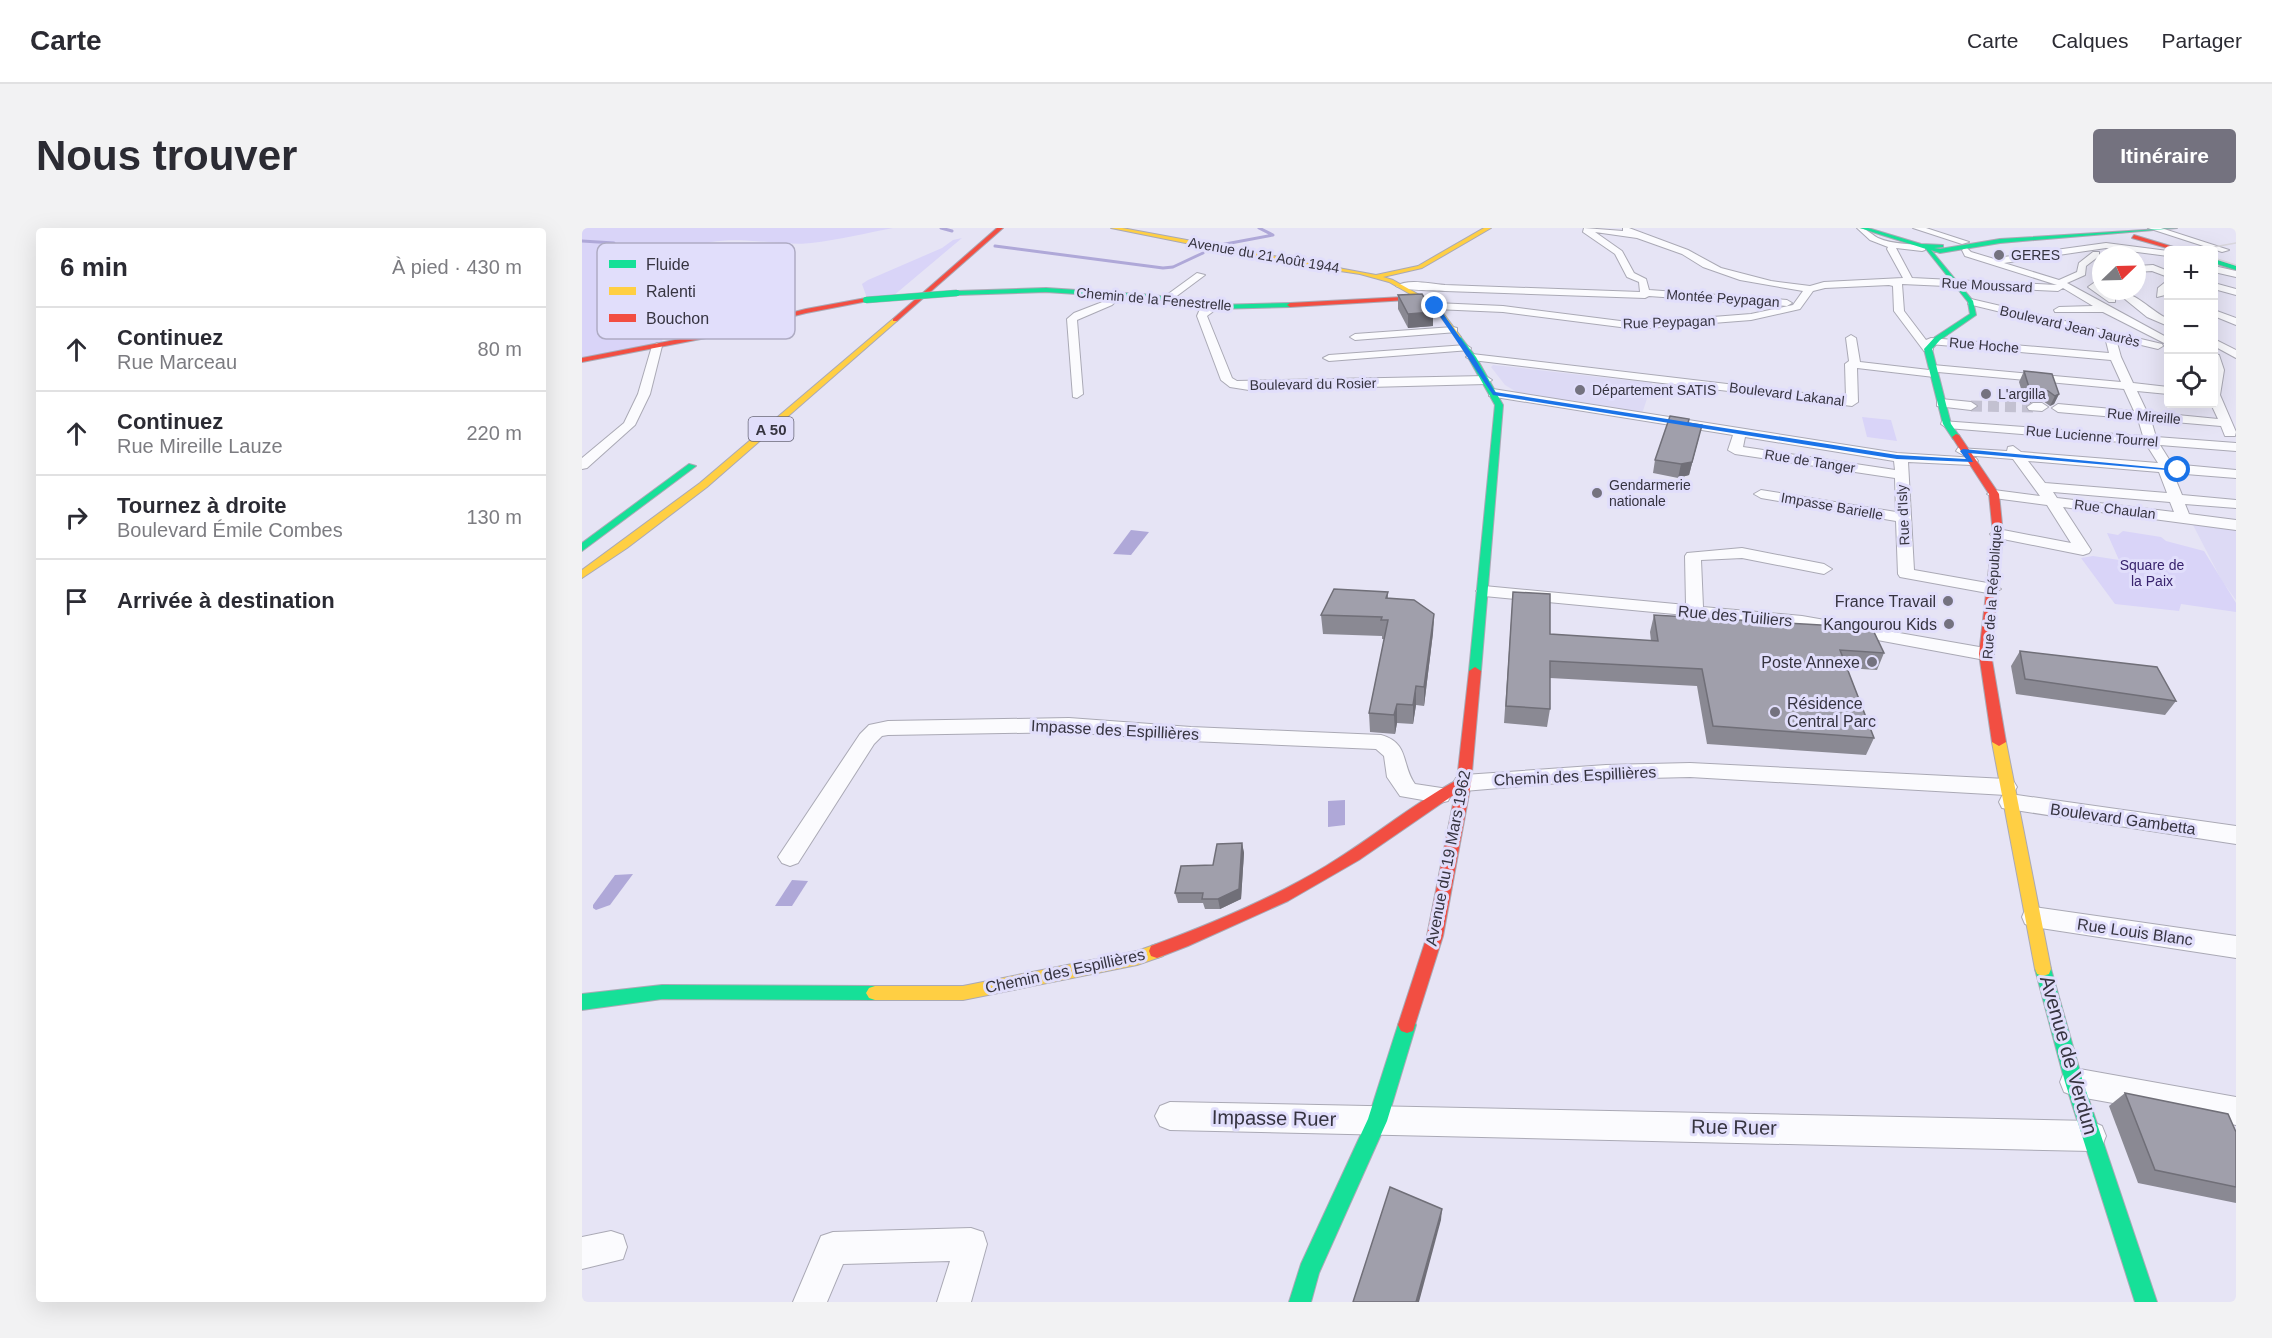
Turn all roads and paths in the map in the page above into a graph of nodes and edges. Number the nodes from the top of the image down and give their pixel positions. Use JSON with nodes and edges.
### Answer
{"nodes":[{"id":1,"x":985,"y":228,"type":"edge"},
{"id":2,"x":1000,"y":228,"type":"edge"},
{"id":3,"x":1114,"y":228,"type":"edge"},
{"id":4,"x":1488,"y":228,"type":"edge"},
{"id":5,"x":1623,"y":228,"type":"edge"},
{"id":6,"x":1862,"y":228,"type":"edge"},
{"id":7,"x":1878,"y":228,"type":"edge"},
{"id":8,"x":1917,"y":228,"type":"edge"},
{"id":9,"x":2174,"y":228,"type":"edge"},
{"id":10,"x":2155,"y":229,"type":"edge"},
{"id":11,"x":2102,"y":234,"type":"junction"},
{"id":12,"x":2000,"y":235,"type":"edge"},
{"id":13,"x":1637,"y":236,"type":"junction"},
{"id":14,"x":1980,"y":240,"type":"junction"},
{"id":15,"x":1892,"y":246,"type":"junction"},
{"id":16,"x":1966,"y":246,"type":"junction"},
{"id":17,"x":2109,"y":246,"type":"edge"},
{"id":18,"x":2164,"y":246,"type":"edge"},
{"id":19,"x":1933,"y":249,"type":"junction"},
{"id":20,"x":2225,"y":250,"type":"dead end"},
{"id":21,"x":2092,"y":251,"type":"joint"},
{"id":22,"x":2146,"y":253,"type":"edge"},
{"id":23,"x":2164,"y":253,"type":"edge"},
{"id":24,"x":2146,"y":257,"type":"edge"},
{"id":25,"x":2046,"y":259,"type":"junction"},
{"id":26,"x":2164,"y":259,"type":"edge"},
{"id":27,"x":1992,"y":261,"type":"junction"},
{"id":28,"x":2218,"y":262,"type":"edge"},
{"id":29,"x":2154,"y":266,"type":"junction"},
{"id":30,"x":2164,"y":266,"type":"edge"},
{"id":31,"x":2146,"y":267,"type":"edge"},
{"id":32,"x":2236,"y":268,"type":"edge"},
{"id":33,"x":2218,"y":270,"type":"edge"},
{"id":34,"x":2164,"y":271,"type":"edge"},
{"id":35,"x":2236,"y":274,"type":"edge"},
{"id":36,"x":1200,"y":275,"type":"dead end"},
{"id":37,"x":2218,"y":275,"type":"edge"},
{"id":38,"x":1378,"y":276,"type":"junction"},
{"id":39,"x":1987,"y":277,"type":"dead end"},
{"id":40,"x":1907,"y":279,"type":"junction"},
{"id":41,"x":2236,"y":279,"type":"edge"},
{"id":42,"x":1893,"y":283,"type":"junction"},
{"id":43,"x":1959,"y":284,"type":"junction"},
{"id":44,"x":1401,"y":286,"type":"junction"},
{"id":45,"x":2064,"y":286,"type":"junction"},
{"id":46,"x":2164,"y":287,"type":"edge"},
{"id":47,"x":2218,"y":287,"type":"edge"},
{"id":48,"x":2016,"y":288,"type":"junction"},
{"id":49,"x":1810,"y":289,"type":"junction"},
{"id":50,"x":2236,"y":292,"type":"edge"},
{"id":51,"x":1647,"y":293,"type":"junction"},
{"id":52,"x":1118,"y":294,"type":"junction"},
{"id":53,"x":2160,"y":295,"type":"dead end"},
{"id":54,"x":1422,"y":298,"type":"junction"},
{"id":55,"x":2087,"y":298,"type":"junction"},
{"id":56,"x":1167,"y":299,"type":"junction"},
{"id":57,"x":2104,"y":300,"type":"edge"},
{"id":58,"x":2134,"y":300,"type":"edge"},
{"id":59,"x":2032,"y":301,"type":"junction"},
{"id":60,"x":1971,"y":302,"type":"junction"},
{"id":61,"x":1800,"y":303,"type":"junction"},
{"id":62,"x":2108,"y":304,"type":"junction"},
{"id":63,"x":1435,"y":306,"type":"junction"},
{"id":64,"x":1214,"y":307,"type":"junction"},
{"id":65,"x":884,"y":310,"type":"dead end"},
{"id":66,"x":2002,"y":313,"type":"junction"},
{"id":67,"x":2218,"y":315,"type":"edge"},
{"id":68,"x":795,"y":316,"type":"edge"},
{"id":69,"x":2164,"y":321,"type":"edge"},
{"id":70,"x":2236,"y":322,"type":"edge"},
{"id":71,"x":2137,"y":327,"type":"junction"},
{"id":72,"x":1453,"y":330,"type":"junction"},
{"id":73,"x":2110,"y":335,"type":"junction"},
{"id":74,"x":1355,"y":337,"type":"dead end"},
{"id":75,"x":1851,"y":338,"type":"dead end"},
{"id":76,"x":689,"y":339,"type":"edge"},
{"id":77,"x":2164,"y":340,"type":"edge"},
{"id":78,"x":2218,"y":344,"type":"edge"},
{"id":79,"x":1930,"y":345,"type":"junction"},
{"id":80,"x":657,"y":346,"type":"junction"},
{"id":81,"x":2164,"y":347,"type":"edge"},
{"id":82,"x":2040,"y":350,"type":"junction"},
{"id":83,"x":1469,"y":352,"type":"junction"},
{"id":84,"x":2236,"y":355,"type":"edge"},
{"id":85,"x":2001,"y":356,"type":"junction"},
{"id":86,"x":2115,"y":357,"type":"junction"},
{"id":87,"x":1329,"y":358,"type":"dead end"},
{"id":88,"x":2218,"y":358,"type":"edge"},
{"id":89,"x":582,"y":360,"type":"edge"},
{"id":90,"x":2236,"y":360,"type":"edge"},
{"id":91,"x":1855,"y":364,"type":"junction"},
{"id":92,"x":1934,"y":371,"type":"junction"},
{"id":93,"x":1486,"y":380,"type":"junction"},
{"id":94,"x":2066,"y":386,"type":"junction"},
{"id":95,"x":2130,"y":387,"type":"junction"},
{"id":96,"x":2164,"y":390,"type":"edge"},
{"id":97,"x":1493,"y":393,"type":"junction"},
{"id":98,"x":1077,"y":394,"type":"dead end"},
{"id":99,"x":2218,"y":398,"type":"edge"},
{"id":100,"x":1941,"y":403,"type":"junction"},
{"id":101,"x":1971,"y":406,"type":"tunnel mouth"},
{"id":102,"x":2143,"y":416,"type":"junction"},
{"id":103,"x":2225,"y":423,"type":"junction"},
{"id":104,"x":1947,"y":424,"type":"junction"},
{"id":105,"x":1997,"y":428,"type":"junction"},
{"id":106,"x":2042,"y":432,"type":"junction"},
{"id":107,"x":1740,"y":433,"type":"junction"},
{"id":108,"x":2085,"y":435,"type":"junction"},
{"id":109,"x":2151,"y":441,"type":"junction"},
{"id":110,"x":2236,"y":447,"type":"edge"},
{"id":111,"x":1967,"y":456,"type":"junction"},
{"id":112,"x":2018,"y":456,"type":"junction"},
{"id":113,"x":1901,"y":457,"type":"junction"},
{"id":114,"x":702,"y":458,"type":"dead end"},
{"id":115,"x":2063,"y":459,"type":"junction"},
{"id":116,"x":2112,"y":464,"type":"junction"},
{"id":117,"x":582,"y":465,"type":"edge"},
{"id":118,"x":2165,"y":469,"type":"junction"},
{"id":119,"x":2236,"y":474,"type":"edge"},
{"id":120,"x":1902,"y":476,"type":"junction"},
{"id":121,"x":2040,"y":486,"type":"junction"},
{"id":122,"x":2089,"y":491,"type":"junction"},
{"id":123,"x":1994,"y":494,"type":"junction"},
{"id":124,"x":1761,"y":495,"type":"dead end"},
{"id":125,"x":2138,"y":495,"type":"junction"},
{"id":126,"x":2177,"y":499,"type":"junction"},
{"id":127,"x":2052,"y":501,"type":"junction"},
{"id":128,"x":2236,"y":504,"type":"edge"},
{"id":129,"x":1904,"y":518,"type":"junction"},
{"id":130,"x":2183,"y":518,"type":"junction"},
{"id":131,"x":2236,"y":525,"type":"edge"},
{"id":132,"x":1998,"y":534,"type":"junction"},
{"id":133,"x":582,"y":548,"type":"edge"},
{"id":134,"x":1824,"y":569,"type":"dead end"},
{"id":135,"x":582,"y":575,"type":"edge"},
{"id":136,"x":1993,"y":589,"type":"junction"},
{"id":137,"x":1484,"y":591,"type":"junction"},
{"id":138,"x":1695,"y":612,"type":"junction"},
{"id":139,"x":1985,"y":654,"type":"junction"},
{"id":140,"x":1464,"y":783,"type":"junction"},
{"id":141,"x":1440,"y":795,"type":"junction"},
{"id":142,"x":2008,"y":795,"type":"junction"},
{"id":143,"x":2236,"y":835,"type":"edge"},
{"id":144,"x":790,"y":857,"type":"dead end"},
{"id":145,"x":2034,"y":917,"type":"junction"},
{"id":146,"x":2236,"y":946,"type":"edge"},
{"id":147,"x":582,"y":1002,"type":"edge"},
{"id":148,"x":2074,"y":1082,"type":"junction"},
{"id":149,"x":2236,"y":1111,"type":"edge"},
{"id":150,"x":1170,"y":1116,"type":"dead end"},
{"id":151,"x":1377,"y":1121,"type":"junction"},
{"id":152,"x":2091,"y":1136,"type":"junction"},
{"id":153,"x":810,"y":1302,"type":"edge"},
{"id":154,"x":954,"y":1302,"type":"edge"},
{"id":155,"x":1300,"y":1302,"type":"edge"},
{"id":156,"x":2146,"y":1302,"type":"edge"}],
"edges":[{"from":1,"to":65,"type":"main road"},
{"from":2,"to":135,"type":"main road","number":"A 50"},
{"from":3,"to":38,"type":"main road","name":"Avenue du 21 Août 1944"},
{"from":4,"to":38,"type":"main road"},
{"from":5,"to":13,"type":"street"},
{"from":6,"to":15,"type":"street"},
{"from":6,"to":19,"type":"main road"},
{"from":7,"to":19,"type":"main road"},
{"from":8,"to":16,"type":"street"},
{"from":9,"to":10,"type":"main road"},
{"from":10,"to":11,"type":"main road"},
{"from":10,"to":20,"type":"street"},
{"from":11,"to":12,"type":"main road"},
{"from":11,"to":17,"type":"street"},
{"from":11,"to":18,"type":"main road"},
{"from":12,"to":14,"type":"main road"},
{"from":13,"to":49,"type":"street"},
{"from":13,"to":51,"type":"street"},
{"from":14,"to":16,"type":"main road"},
{"from":14,"to":19,"type":"main road"},
{"from":14,"to":25,"type":"street"},
{"from":15,"to":19,"type":"street"},
{"from":15,"to":40,"type":"street"},
{"from":16,"to":19,"type":"main road"},
{"from":16,"to":27,"type":"street"},
{"from":19,"to":43,"type":"main road"},
{"from":21,"to":25,"type":"street"},
{"from":21,"to":45,"type":"street"},
{"from":22,"to":23,"type":"street"},
{"from":24,"to":26,"type":"street"},
{"from":25,"to":27,"type":"street"},
{"from":27,"to":45,"type":"street"},
{"from":28,"to":32,"type":"main road"},
{"from":29,"to":30,"type":"street"},
{"from":29,"to":31,"type":"street"},
{"from":29,"to":34,"type":"street"},
{"from":33,"to":35,"type":"street"},
{"from":36,"to":56,"type":"street"},
{"from":37,"to":41,"type":"street"},
{"from":38,"to":44,"type":"main road"},
{"from":39,"to":48,"type":"street"},
{"from":40,"to":42,"type":"street","name":"Rue Moussard"},
{"from":40,"to":43,"type":"street","name":"Rue Moussard"},
{"from":42,"to":49,"type":"street"},
{"from":42,"to":79,"type":"street"},
{"from":43,"to":48,"type":"street","name":"Rue Moussard"},
{"from":43,"to":60,"type":"main road"},
{"from":44,"to":51,"type":"street","name":"Montée Peypagan"},
{"from":44,"to":54,"type":"main road"},
{"from":45,"to":48,"type":"street","name":"Rue Moussard"},
{"from":45,"to":55,"type":"street"},
{"from":46,"to":53,"type":"street"},
{"from":47,"to":50,"type":"street"},
{"from":48,"to":59,"type":"street"},
{"from":49,"to":61,"type":"street"},
{"from":51,"to":61,"type":"street","name":"Montée Peypagan"},
{"from":52,"to":56,"type":"main road","name":"Chemin de la Fenestrelle"},
{"from":52,"to":68,"type":"main road","name":"Chemin de la Fenestrelle","bridge":true},
{"from":52,"to":98,"type":"street"},
{"from":54,"to":63,"type":"main road"},
{"from":54,"to":64,"type":"main road","name":"Chemin de la Fenestrelle"},
{"from":55,"to":59,"type":"street"},
{"from":55,"to":62,"type":"street"},
{"from":56,"to":64,"type":"main road","name":"Chemin de la Fenestrelle"},
{"from":57,"to":62,"type":"street"},
{"from":58,"to":69,"type":"street"},
{"from":59,"to":66,"type":"street"},
{"from":60,"to":66,"type":"street","name":"Boulevard Jean Jaurès"},
{"from":60,"to":79,"type":"main road"},
{"from":61,"to":63,"type":"street","name":"Rue Peypagan"},
{"from":62,"to":71,"type":"street"},
{"from":62,"to":71,"type":"street"},
{"from":63,"to":72,"type":"main road","name":"Avenue du 19 Mars 1962"},
{"from":64,"to":93,"type":"street","name":"Boulevard du Rosier"},
{"from":66,"to":82,"type":"street","name":"Boulevard Jean Jaurès"},
{"from":67,"to":70,"type":"street"},
{"from":71,"to":77,"type":"street"},
{"from":72,"to":74,"type":"street"},
{"from":72,"to":83,"type":"main road","name":"Avenue du 19 Mars 1962"},
{"from":73,"to":81,"type":"street","name":"Boulevard Jean Jaurès"},
{"from":73,"to":82,"type":"street","name":"Boulevard Jean Jaurès"},
{"from":73,"to":86,"type":"street"},
{"from":75,"to":91,"type":"street"},
{"from":76,"to":80,"type":"main road","name":"Chemin de la Fenestrelle"},
{"from":78,"to":84,"type":"street"},
{"from":79,"to":85,"type":"street","name":"Rue Hoche"},
{"from":79,"to":92,"type":"main road","name":"Rue de la République"},
{"from":80,"to":89,"type":"main road","name":"Chemin de la Fenestrelle"},
{"from":80,"to":117,"type":"street"},
{"from":82,"to":85,"type":"street"},
{"from":82,"to":85,"type":"street","name":"Rue Hoche"},
{"from":82,"to":94,"type":"street"},
{"from":82,"to":94,"type":"street","name":"Rue Hoche"},
{"from":83,"to":87,"type":"street","name":"Boulevard Lakanal"},
{"from":83,"to":91,"type":"street","name":"Boulevard Lakanal"},
{"from":83,"to":93,"type":"main road","name":"Avenue du 19 Mars 1962"},
{"from":85,"to":92,"type":"street"},
{"from":86,"to":94,"type":"street","name":"Rue Hoche"},
{"from":86,"to":95,"type":"street"},
{"from":88,"to":90,"type":"street"},
{"from":91,"to":92,"type":"street"},
{"from":92,"to":100,"type":"main road","name":"Rue de la République"},
{"from":93,"to":97,"type":"main road","name":"Avenue du 19 Mars 1962"},
{"from":94,"to":95,"type":"street"},
{"from":94,"to":102,"type":"street","name":"Rue Mireille"},
{"from":94,"to":108,"type":"street"},
{"from":95,"to":96,"type":"street"},
{"from":95,"to":102,"type":"street"},
{"from":97,"to":107,"type":"street"},
{"from":97,"to":137,"type":"main road","name":"Avenue du 19 Mars 1962"},
{"from":99,"to":103,"type":"street"},
{"from":100,"to":101,"type":"street"},
{"from":100,"to":104,"type":"main road","name":"Rue de la République"},
{"from":102,"to":103,"type":"street","name":"Rue Mireille"},
{"from":102,"to":109,"type":"street"},
{"from":103,"to":110,"type":"street"},
{"from":104,"to":105,"type":"street","name":"Rue Lucienne Tourrel"},
{"from":104,"to":111,"type":"main road","name":"Rue de la République"},
{"from":105,"to":106,"type":"street","name":"Rue Lucienne Tourrel"},
{"from":105,"to":112,"type":"street"},
{"from":106,"to":108,"type":"street","name":"Rue Lucienne Tourrel"},
{"from":106,"to":115,"type":"street"},
{"from":107,"to":113,"type":"street"},
{"from":107,"to":120,"type":"street","name":"Rue de Tanger"},
{"from":108,"to":109,"type":"street","name":"Rue Lucienne Tourrel"},
{"from":108,"to":116,"type":"street"},
{"from":109,"to":110,"type":"street","name":"Rue Lucienne Tourrel"},
{"from":109,"to":118,"type":"street"},
{"from":111,"to":112,"type":"street"},
{"from":111,"to":113,"type":"street"},
{"from":111,"to":123,"type":"main road","name":"Rue de la République"},
{"from":112,"to":115,"type":"street"},
{"from":112,"to":121,"type":"street"},
{"from":113,"to":120,"type":"street","name":"Rue d'Isly"},
{"from":114,"to":133,"type":"main road"},
{"from":115,"to":116,"type":"street"},
{"from":115,"to":122,"type":"street"},
{"from":116,"to":118,"type":"street"},
{"from":116,"to":125,"type":"street"},
{"from":118,"to":119,"type":"street"},
{"from":118,"to":126,"type":"street"},
{"from":120,"to":129,"type":"street","name":"Rue d'Isly"},
{"from":121,"to":122,"type":"street"},
{"from":121,"to":127,"type":"street"},
{"from":122,"to":125,"type":"street"},
{"from":123,"to":127,"type":"street","name":"Rue Chaulan"},
{"from":123,"to":132,"type":"main road","name":"Rue de la République"},
{"from":124,"to":129,"type":"street","name":"Impasse Barielle"},
{"from":125,"to":126,"type":"street"},
{"from":126,"to":128,"type":"street"},
{"from":126,"to":130,"type":"street"},
{"from":127,"to":130,"type":"street","name":"Rue Chaulan"},
{"from":127,"to":132,"type":"street"},
{"from":129,"to":136,"type":"street","name":"Rue d'Isly"},
{"from":130,"to":131,"type":"street","name":"Rue Chaulan"},
{"from":132,"to":136,"type":"main road","name":"Rue de la République"},
{"from":134,"to":138,"type":"street"},
{"from":136,"to":139,"type":"main road","name":"Rue de la République"},
{"from":137,"to":138,"type":"street","name":"Rue des Tuiliers"},
{"from":137,"to":140,"type":"main road","name":"Avenue du 19 Mars 1962"},
{"from":138,"to":139,"type":"street","name":"Rue des Tuiliers"},
{"from":139,"to":142,"type":"main road","name":"Rue de la République"},
{"from":140,"to":141,"type":"main road","name":"Chemin des Espillières"},
{"from":140,"to":142,"type":"street","name":"Chemin des Espillières"},
{"from":140,"to":151,"type":"main road","name":"Avenue du 19 Mars 1962"},
{"from":141,"to":144,"type":"street","name":"Impasse des Espillières"},
{"from":141,"to":147,"type":"main road","name":"Chemin des Espillières"},
{"from":142,"to":143,"type":"street","name":"Boulevard Gambetta"},
{"from":142,"to":145,"type":"main road","name":"Avenue de Verdun"},
{"from":145,"to":146,"type":"street","name":"Rue Louis Blanc"},
{"from":145,"to":148,"type":"main road","name":"Avenue de Verdun"},
{"from":148,"to":149,"type":"street"},
{"from":148,"to":152,"type":"main road","name":"Avenue de Verdun"},
{"from":150,"to":151,"type":"street","name":"Impasse Ruer"},
{"from":151,"to":152,"type":"street","name":"Rue Ruer"},
{"from":151,"to":155,"type":"main road","name":"Avenue du 19 Mars 1962"},
{"from":152,"to":156,"type":"main road","name":"Avenue de Verdun"},
{"from":153,"to":154,"type":"street"}]}
